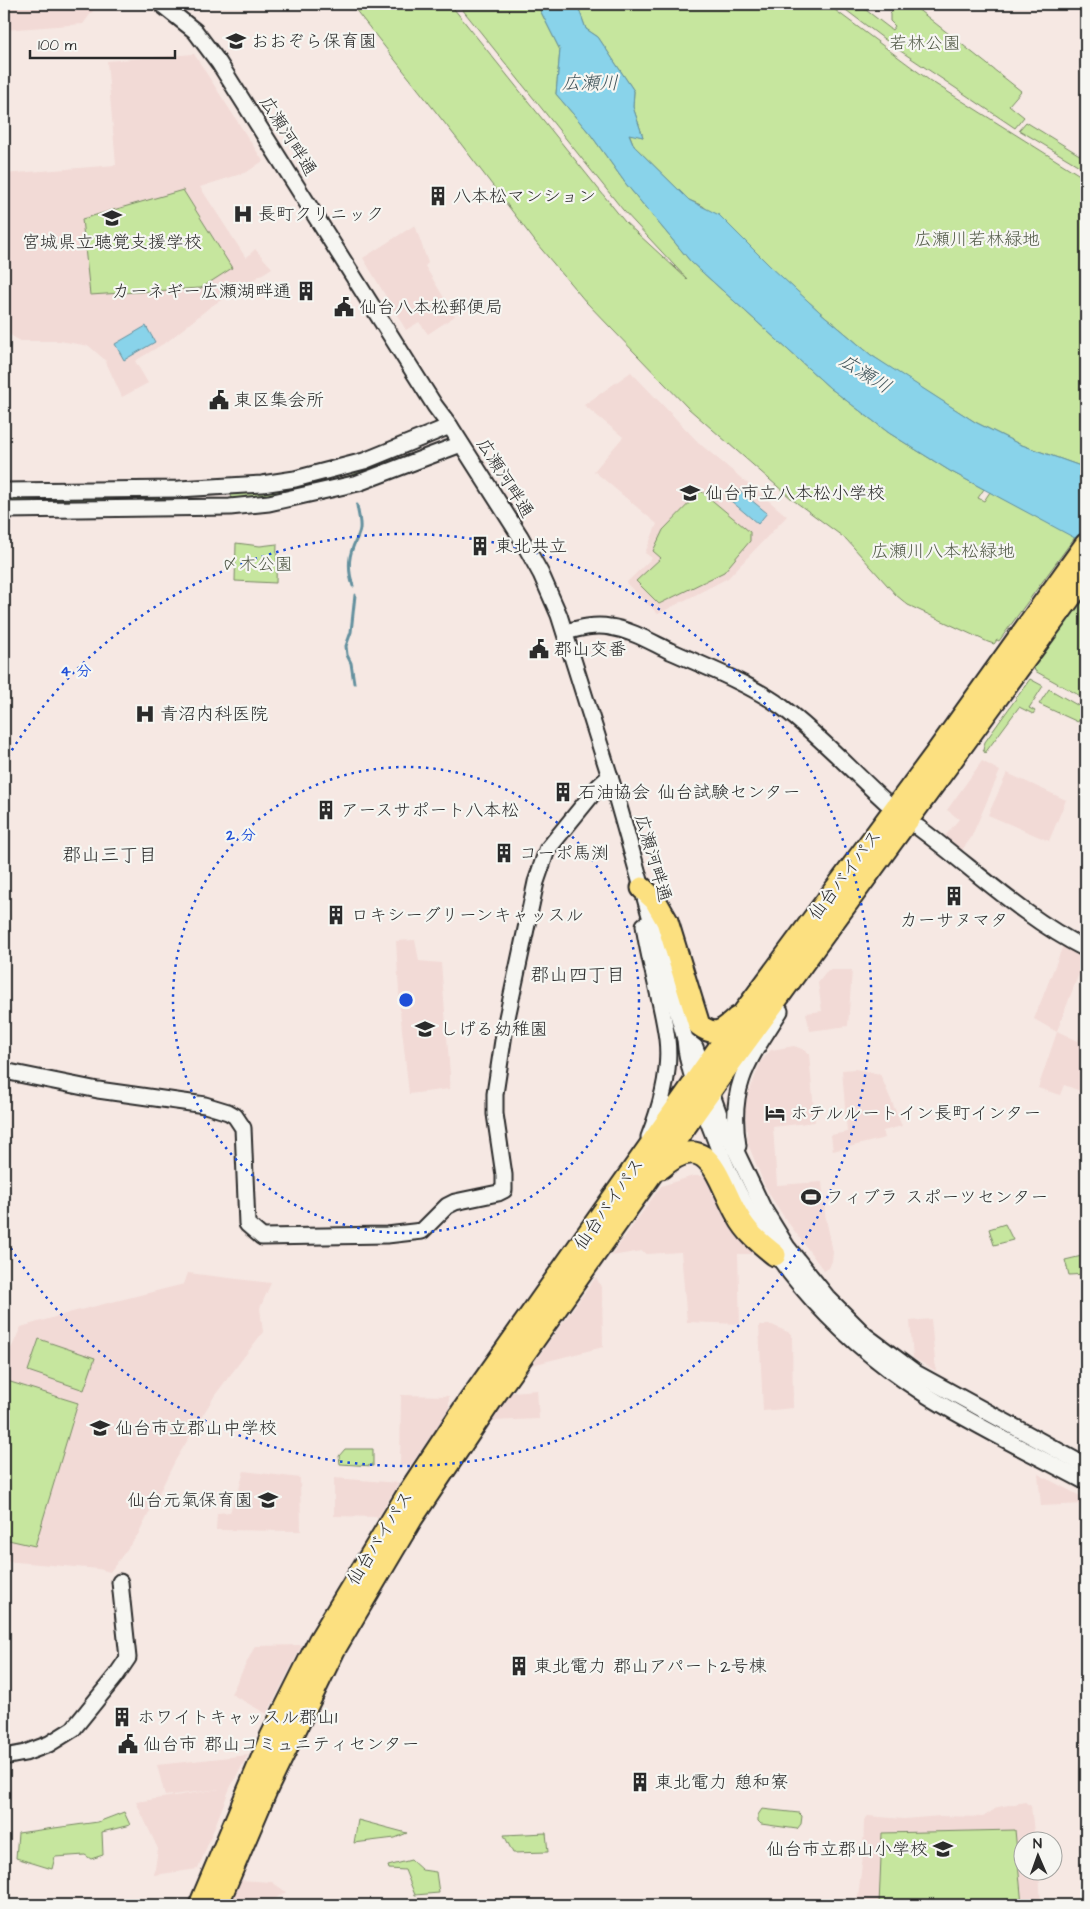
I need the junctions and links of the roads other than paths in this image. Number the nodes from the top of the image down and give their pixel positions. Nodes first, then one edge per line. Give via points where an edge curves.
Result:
1 (161, 4) edge
2 (450, 426) junction
3 (461, 444) junction
4 (4, 491) edge
5 (4, 510) edge
6 (1086, 544) edge
7 (1086, 576) edge
8 (566, 632) junction
9 (1018, 655) junction
10 (610, 776) junction
11 (886, 802) dead end
12 (919, 828) dead end
13 (644, 895) junction
14 (1086, 949) edge
15 (786, 986) junction
16 (745, 1011) junction
17 (4, 1072) edge
18 (703, 1087) junction
19 (641, 1159) junction
20 (742, 1166) junction
21 (648, 1180) junction
22 (775, 1255) junction
23 (1086, 1466) edge
24 (1086, 1482) edge
25 (120, 1582) dead end
26 (4, 1757) edge
27 (200, 1905) edge
28 (217, 1905) edge

1 - 2 street, 広瀬河畔通 via 195,31 219,63
2 - 3 street, 広瀬河畔通
2 - 4 street via 364,461 310,476 262,484 179,489
3 - 5 street via 358,483 270,504
3 - 8 street, 広瀬河畔通 via 520,536 541,574
6 - 9 highway, 仙台バイパス
7 - 9 highway, 仙台バイパス
8 - 10 street, 広瀬河畔通
8 - 11 street via 585,626 609,626 626,631 758,693 810,730
9 - 15 highway, 仙台バイパス
9 - 16 highway, 仙台バイパス via 937,752
10 - 13 street, 広瀬河畔通
10 - 17 street via 547,850 536,882 505,1027 495,1094 504,1190 454,1202 422,1231 387,1235 262,1237 247,1224 243,1128 235,1116 205,1105 98,1090
12 - 14 street via 995,889
13 - 16 highway via 655,900 667,921 699,1025 719,1032
13 - 18 street, 広瀬河畔通 via 685,1039 695,1048
13 - 19 street via 645,934 668,1052 662,1099
15 - 18 highway, 仙台バイパス
15 - 20 street via 784,1003 751,1057 737,1090 735,1116
16 - 18 highway, 仙台バイパス
18 - 19 highway, 仙台バイパス
18 - 20 street
18 - 21 highway, 仙台バイパス
18 - 22 street via 730,1173 746,1208
19 - 27 highway, 仙台バイパス via 464,1408 346,1594 271,1737
20 - 23 street via 763,1208 795,1258 827,1297 866,1336 916,1373
21 - 22 highway via 681,1154 693,1152 704,1157 716,1170 748,1232
21 - 28 highway, 仙台バイパス via 492,1399 362,1599 267,1788
22 - 24 street via 824,1313 865,1351 907,1382
25 - 26 street via 128,1658 72,1729 48,1744

